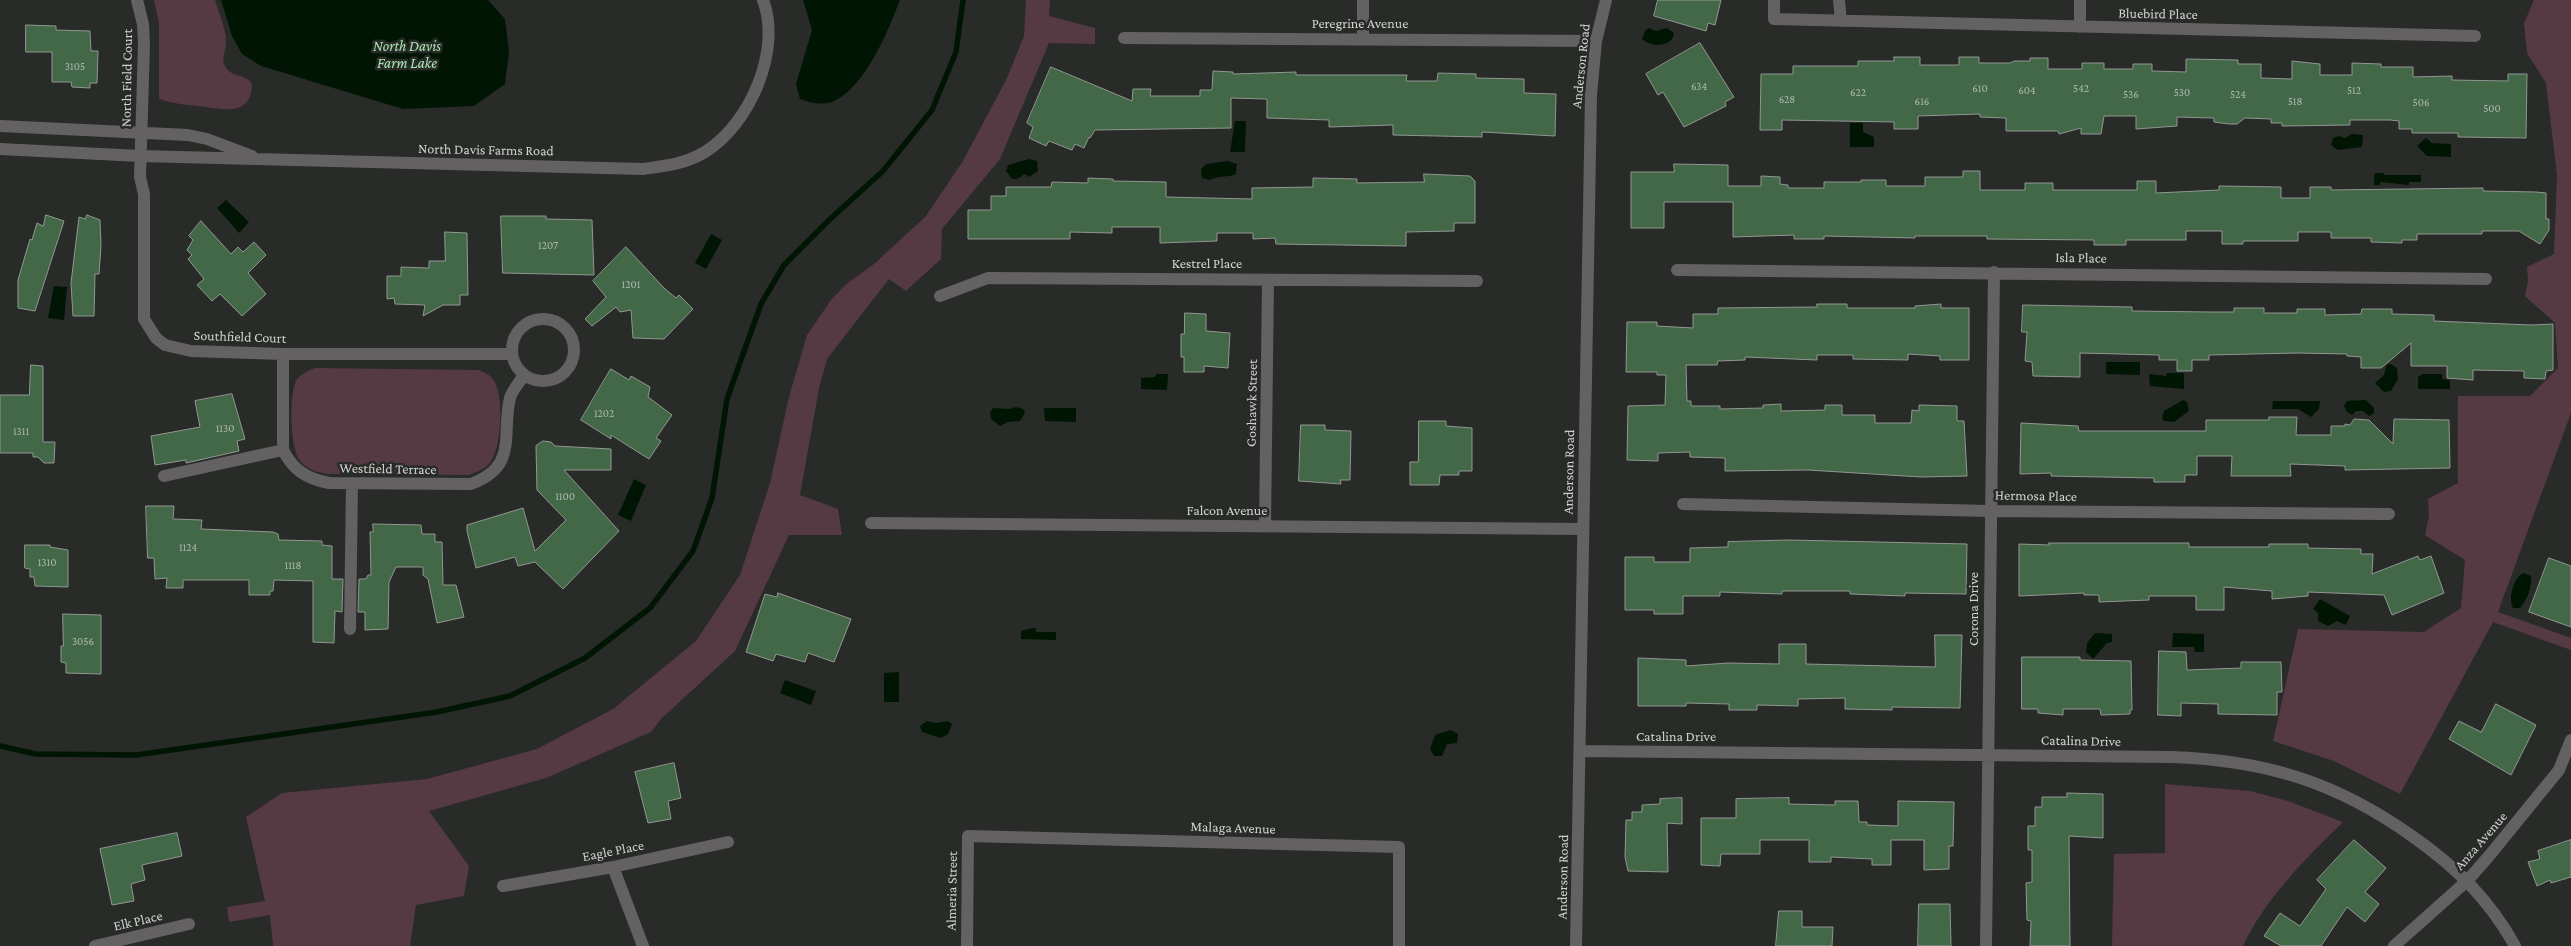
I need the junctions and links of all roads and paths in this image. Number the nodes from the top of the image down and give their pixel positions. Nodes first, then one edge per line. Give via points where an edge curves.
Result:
1 (137, 0) edge
2 (763, 0) edge
3 (1363, 0) edge
4 (1606, 0) edge
5 (1774, 0) edge
6 (1839, 0) edge
7 (2080, 0) edge
8 (1842, 22) junction
9 (2080, 27) junction
10 (2475, 36) dead end
11 (1124, 38) dead end
12 (1363, 39) junction
13 (1596, 41) junction
14 (5, 126) edge
15 (141, 132) junction
16 (4, 149) edge
17 (140, 156) junction
18 (262, 160) junction
19 (1677, 270) dead end
20 (1994, 272) junction
21 (2486, 279) dead end
22 (1268, 280) junction
23 (1476, 281) dead end
24 (940, 296) dead end
25 (283, 354) junction
26 (512, 354) junction
27 (524, 375) junction
28 (283, 450) junction
29 (164, 476) dead end
30 (352, 483) junction
31 (1683, 504) dead end
32 (1989, 511) junction
33 (2389, 514) dead end
34 (871, 524) dead end
35 (1265, 526) junction
36 (1583, 529) junction
37 (350, 629) dead end
38 (2571, 740) edge
39 (1580, 751) junction
40 (1988, 754) junction
41 (968, 836) joint
42 (728, 842) dead end
43 (613, 867) junction
44 (2468, 880) junction
45 (503, 886) dead end
46 (189, 924) dead end
47 (95, 946) edge
48 (643, 946) edge
49 (967, 946) edge
50 (1399, 946) edge
51 (1576, 946) edge
52 (1986, 946) edge
53 (2394, 946) edge
54 (2515, 946) edge

1 - 15 street, North Field Court via 144,46
2 - 18 street, North Davis Farms Road via 769,36 764,69 752,98 737,120 706,151 677,165 643,169
3 - 12 street
4 - 13 street, Anderson Road
5 - 8 street, Bluebird Place via 1774,19
6 - 8 street
7 - 9 street
8 - 9 street, Bluebird Place
9 - 10 street, Bluebird Place
11 - 12 street, Peregrine Avenue
12 - 13 street, Peregrine Avenue
13 - 36 street, Anderson Road via 1591,95
14 - 15 street, North Davis Farms Road
14 - 16 street
15 - 17 street, North Field Court
15 - 18 street, North Davis Farms Road via 208,139
16 - 17 street, North Davis Farms Road
17 - 18 street, North Davis Farms Road
17 - 25 street, Southfield Court via 144,194 144,319 148,328 165,345 177,349
19 - 20 street, Isla Place
20 - 21 street, Isla Place
20 - 32 street, Corona Drive
22 - 23 street, Kestrel Place
22 - 24 street, Kestrel Place via 988,278
22 - 35 street, Goshawk Street
25 - 26 street, Southfield Court
25 - 28 street
26 - 27 street
26 - 27 street via 516,334 532,320 553,320 569,334 574,354 565,371 548,381
27 - 30 street, Westfield Terrace via 510,397 507,446 502,459 484,480 471,484
28 - 29 street
28 - 30 street, Westfield Terrace via 289,462 313,480
30 - 37 street
31 - 32 street, Hermosa Place
32 - 33 street, Hermosa Place
32 - 40 street, Corona Drive
34 - 35 street, Falcon Avenue
35 - 36 street, Falcon Avenue
36 - 39 street, Anderson Road
38 - 44 street, Anza Avenue via 2559,770
39 - 40 street, Catalina Drive
39 - 51 street, Anderson Road
40 - 44 street, Catalina Drive via 2201,758 2279,770 2329,787 2383,815
40 - 52 street, Corona Drive
41 - 49 street, Almeria Street
41 - 50 street, Malaga Avenue via 1399,848
42 - 43 street, Eagle Place
43 - 45 street, Eagle Place
43 - 48 street
44 - 53 street, Anza Avenue
44 - 54 street, Catalina Drive
46 - 47 street, Elk Place

